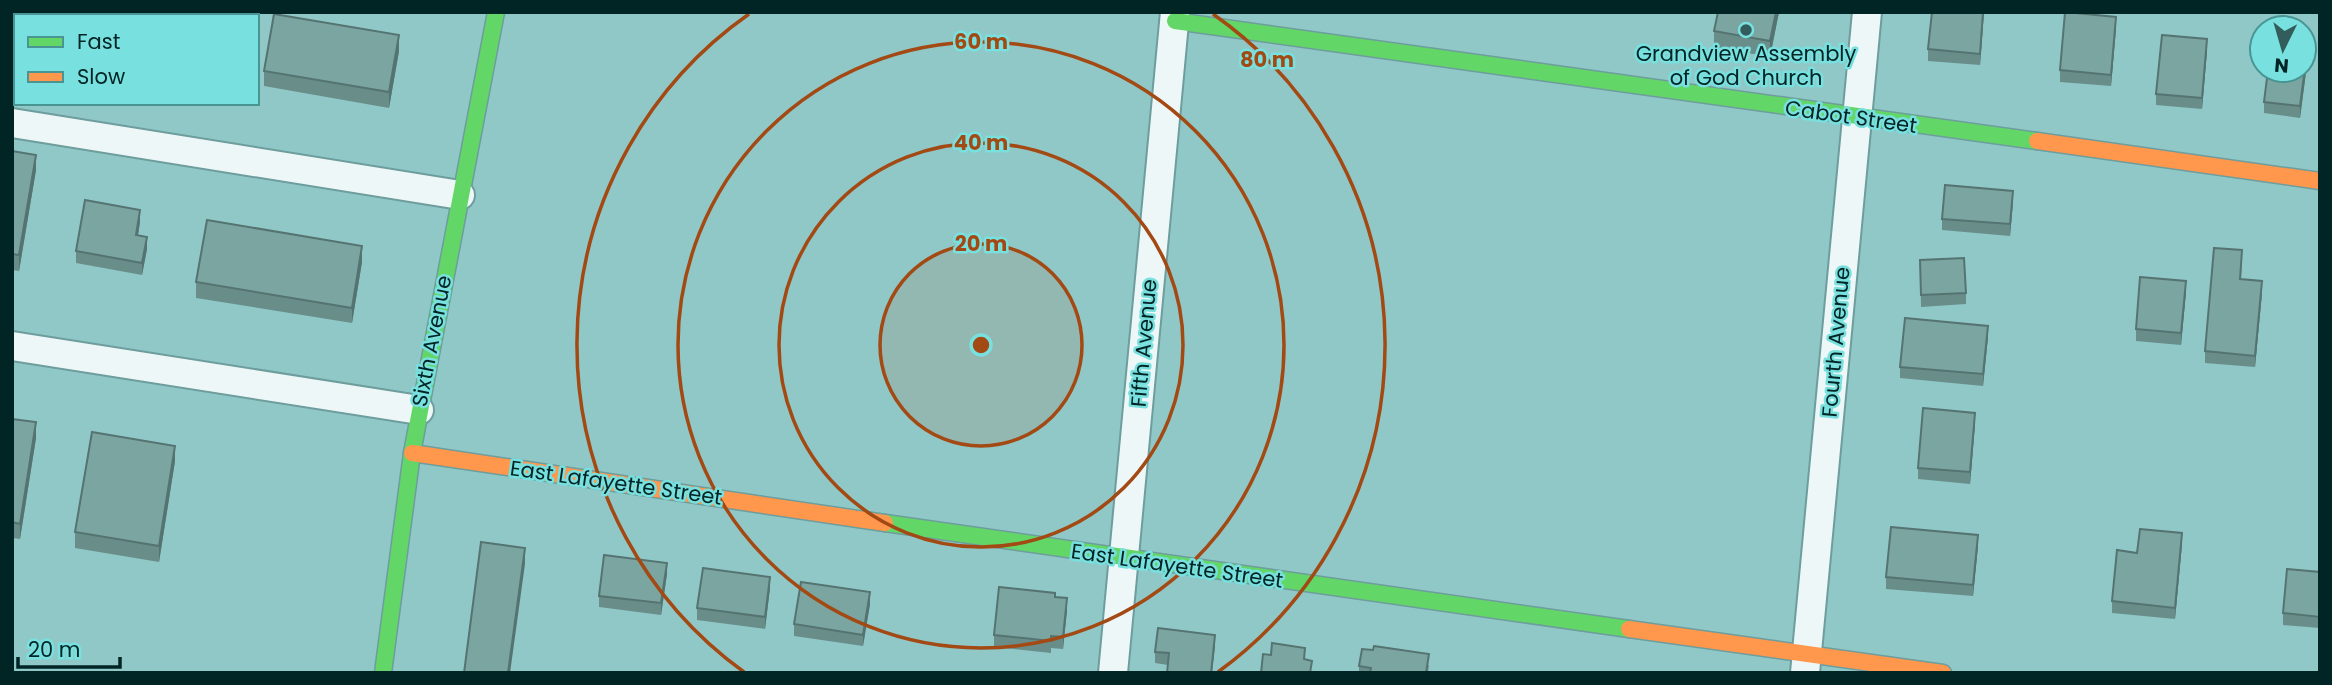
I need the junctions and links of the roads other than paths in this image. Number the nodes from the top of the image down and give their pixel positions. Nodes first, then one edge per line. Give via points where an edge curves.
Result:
1 (496, 12) edge
2 (1867, 12) edge
3 (1175, 17) edge
4 (1856, 118) junction
5 (12, 122) edge
6 (2320, 181) edge
7 (460, 195) junction
8 (12, 346) edge
9 (419, 410) junction
10 (412, 453) junction
11 (1124, 559) junction
12 (1806, 663) edge
13 (383, 673) edge
14 (1113, 673) edge
15 (1943, 673) edge

1 - 7 street, Sixth Avenue
2 - 4 street, Fourth Avenue
3 - 4 street, Cabot Street
3 - 11 street, Fifth Avenue
4 - 6 street, Cabot Street
4 - 12 street, Fourth Avenue
5 - 7 street
7 - 9 street, Sixth Avenue
8 - 9 street
9 - 10 street, Sixth Avenue
10 - 11 street, East Lafayette Street
10 - 13 street, Sixth Avenue
11 - 12 street, East Lafayette Street
11 - 14 street, Fifth Avenue
12 - 15 street, East Lafayette Street

